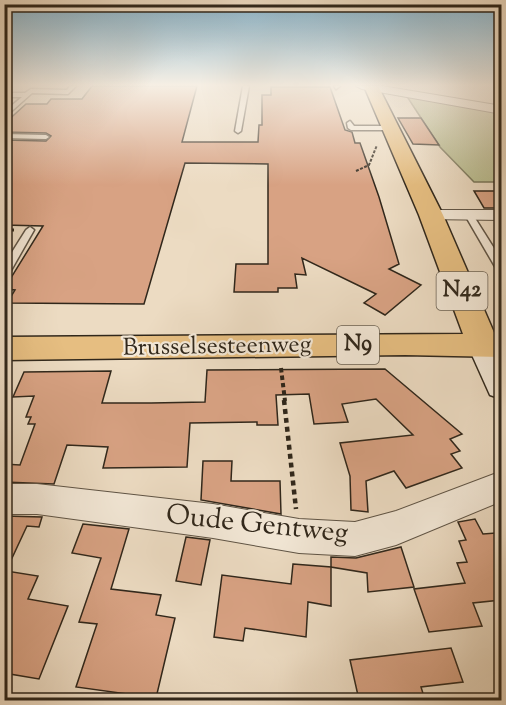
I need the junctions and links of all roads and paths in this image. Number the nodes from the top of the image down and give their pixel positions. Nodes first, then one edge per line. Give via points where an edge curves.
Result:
1 (240, 119) edge
2 (384, 119) edge
3 (350, 123) dead end
4 (370, 128) junction
5 (389, 128) junction
6 (238, 131) dead end
7 (4, 136) edge
8 (46, 137) dead end
9 (356, 171) dead end
10 (431, 215) junction
11 (469, 215) junction
12 (501, 215) edge
13 (30, 230) dead end
14 (501, 270) edge
15 (4, 273) edge
16 (279, 346) junction
17 (493, 346) edge
18 (4, 349) edge
19 (501, 386) edge
20 (501, 486) edge
21 (4, 499) edge
22 (299, 536) junction

1 - 6 lane
2 - 5 main road, N42
3 - 4 lane via 351,128
4 - 5 lane
4 - 9 path via 377,147 369,165
5 - 10 main road, N42
7 - 8 lane
10 - 11 street
10 - 17 main road, N42
11 - 12 street
11 - 14 lane
13 - 15 lane
16 - 17 main road, Brusselsesteenweg / N9
16 - 18 main road, Brusselsesteenweg / N9
16 - 22 path
17 - 19 main road
20 - 22 street, Oude Gentweg via 396,528 355,539
21 - 22 street, Oude Gentweg via 109,507

